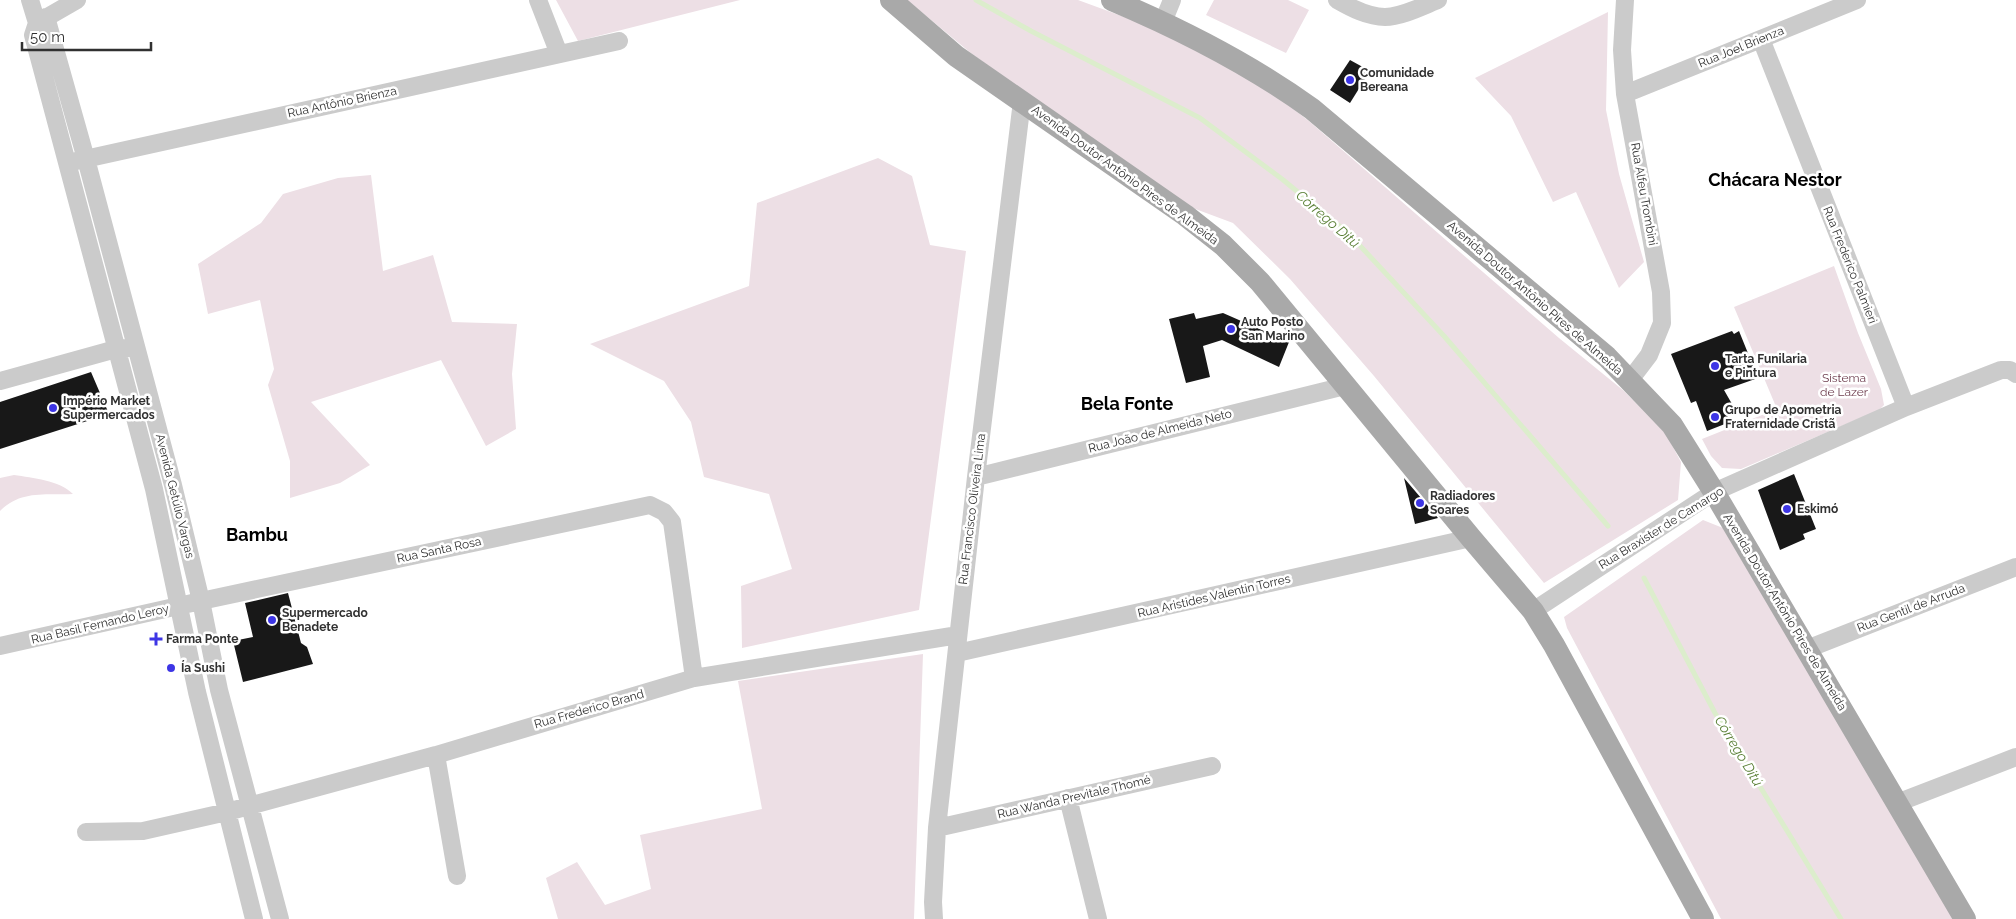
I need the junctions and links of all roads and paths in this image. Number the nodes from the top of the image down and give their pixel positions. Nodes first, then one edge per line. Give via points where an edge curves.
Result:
1 (30, 0) edge
2 (77, 0) edge
3 (538, 0) edge
4 (891, 0) edge
5 (1112, 0) edge
6 (1172, 0) edge
7 (1337, 0) edge
8 (1438, 0) edge
9 (1625, 0) edge
10 (1857, 0) edge
11 (1163, 22) junction
12 (38, 25) junction
13 (1761, 39) junction
14 (619, 41) dead end
15 (559, 54) junction
16 (1625, 94) junction
17 (1022, 101) junction
18 (86, 159) junction
19 (66, 164) junction
20 (136, 348) junction
21 (116, 349) junction
22 (2016, 374) edge
23 (1630, 380) junction
24 (0, 381) edge
25 (1345, 386) junction
26 (1906, 407) junction
27 (976, 477) junction
28 (173, 485) junction
29 (154, 489) junction
30 (1714, 492) junction
31 (1471, 538) junction
32 (2016, 567) edge
33 (201, 601) junction
34 (180, 606) junction
35 (1533, 611) junction
36 (958, 644) junction
37 (0, 646) edge
38 (1807, 649) junction
39 (694, 678) junction
40 (436, 754) junction
41 (2016, 757) edge
42 (1212, 766) dead end
43 (1068, 798) junction
44 (1897, 803) junction
45 (250, 805) junction
46 (226, 812) junction
47 (936, 828) junction
48 (86, 832) dead end
49 (457, 876) dead end
50 (254, 919) edge
51 (280, 919) edge
52 (934, 919) edge
53 (1098, 919) edge
54 (1703, 919) edge
55 (1965, 919) edge

1 - 12 street, Avenida Getúlio Vargas
2 - 12 street
3 - 15 street
4 - 17 main road, Avenida Doutor Antônio Pires de Almeida via 956,56
5 - 11 main road, Avenida Doutor Antônio Pires de Almeida
6 - 11 street
7 - 8 street via 1354,10 1385,17
9 - 16 street, Rua Alfeu Trombini via 1622,50
10 - 13 street, Rua Joel Brienza
11 - 23 main road, Avenida Doutor Antônio Pires de Almeida via 1273,81 1312,109 1607,357
12 - 18 street, Avenida Getúlio Vargas via 54,42
12 - 19 street, Avenida Getúlio Vargas
13 - 16 street, Rua Joel Brienza
13 - 26 street, Rua Frederico Palmieri
14 - 15 street, Rua Antônio Brienza
15 - 18 street, Rua Antônio Brienza
16 - 23 street, Rua Alfeu Trombini via 1662,292 1662,323 1649,355
17 - 25 main road, Avenida Doutor Antônio Pires de Almeida via 1223,245 1260,282
17 - 27 street, Rua Francisco Oliveira Lima
18 - 19 street, Rua Antônio Brienza
18 - 20 street, Avenida Getúlio Vargas
19 - 21 street, Avenida Getúlio Vargas
20 - 21 street
20 - 28 street, Avenida Getúlio Vargas
21 - 24 street
21 - 29 street, Avenida Getúlio Vargas
22 - 26 street, Rua Braxister de Camargo via 2001,370
23 - 30 main road, Avenida Doutor Antônio Pires de Almeida via 1672,425
25 - 27 street, Rua João de Almeida Neto
25 - 31 main road, Avenida Doutor Antônio Pires de Almeida
26 - 30 street, Rua Braxister de Camargo
27 - 36 street, Rua Francisco Oliveira Lima
28 - 29 street
28 - 33 street, Avenida Getúlio Vargas
29 - 34 street, Avenida Getúlio Vargas
30 - 35 street, Rua Braxister de Camargo
30 - 38 main road, Avenida Doutor Antônio Pires de Almeida
31 - 35 main road, Avenida Doutor Antônio Pires de Almeida
31 - 36 street, Rua Aristides Valentin Torres
32 - 38 street, Rua Gentil de Arruda
33 - 34 street, Rua Basil Fernando Leroy
33 - 39 street, Rua Santa Rosa via 650,505 664,512 672,522
33 - 45 street, Avenida Getúlio Vargas via 219,690
34 - 37 street, Rua Basil Fernando Leroy
34 - 46 street, Avenida Getúlio Vargas
35 - 54 main road, Avenida Doutor Antônio Pires de Almeida
36 - 39 street, Rua Frederico Brand
36 - 47 street, Rua Francisco Oliveira Lima
38 - 44 main road, Avenida Doutor Antônio Pires de Almeida
39 - 40 street, Rua Frederico Brand
40 - 45 street, Rua Frederico Brand
40 - 49 street
41 - 44 street
42 - 43 street, Rua Wanda Previtale Thomé
43 - 47 street, Rua Wanda Previtale Thomé
43 - 53 street
44 - 55 main road, Avenida Doutor Antônio Pires de Almeida
45 - 46 street, Rua Frederico Brand
45 - 51 street, Avenida Getúlio Vargas
46 - 48 street, Rua Frederico Brand via 143,831
46 - 50 street, Avenida Getúlio Vargas
47 - 52 street, Rua Francisco Oliveira Lima

